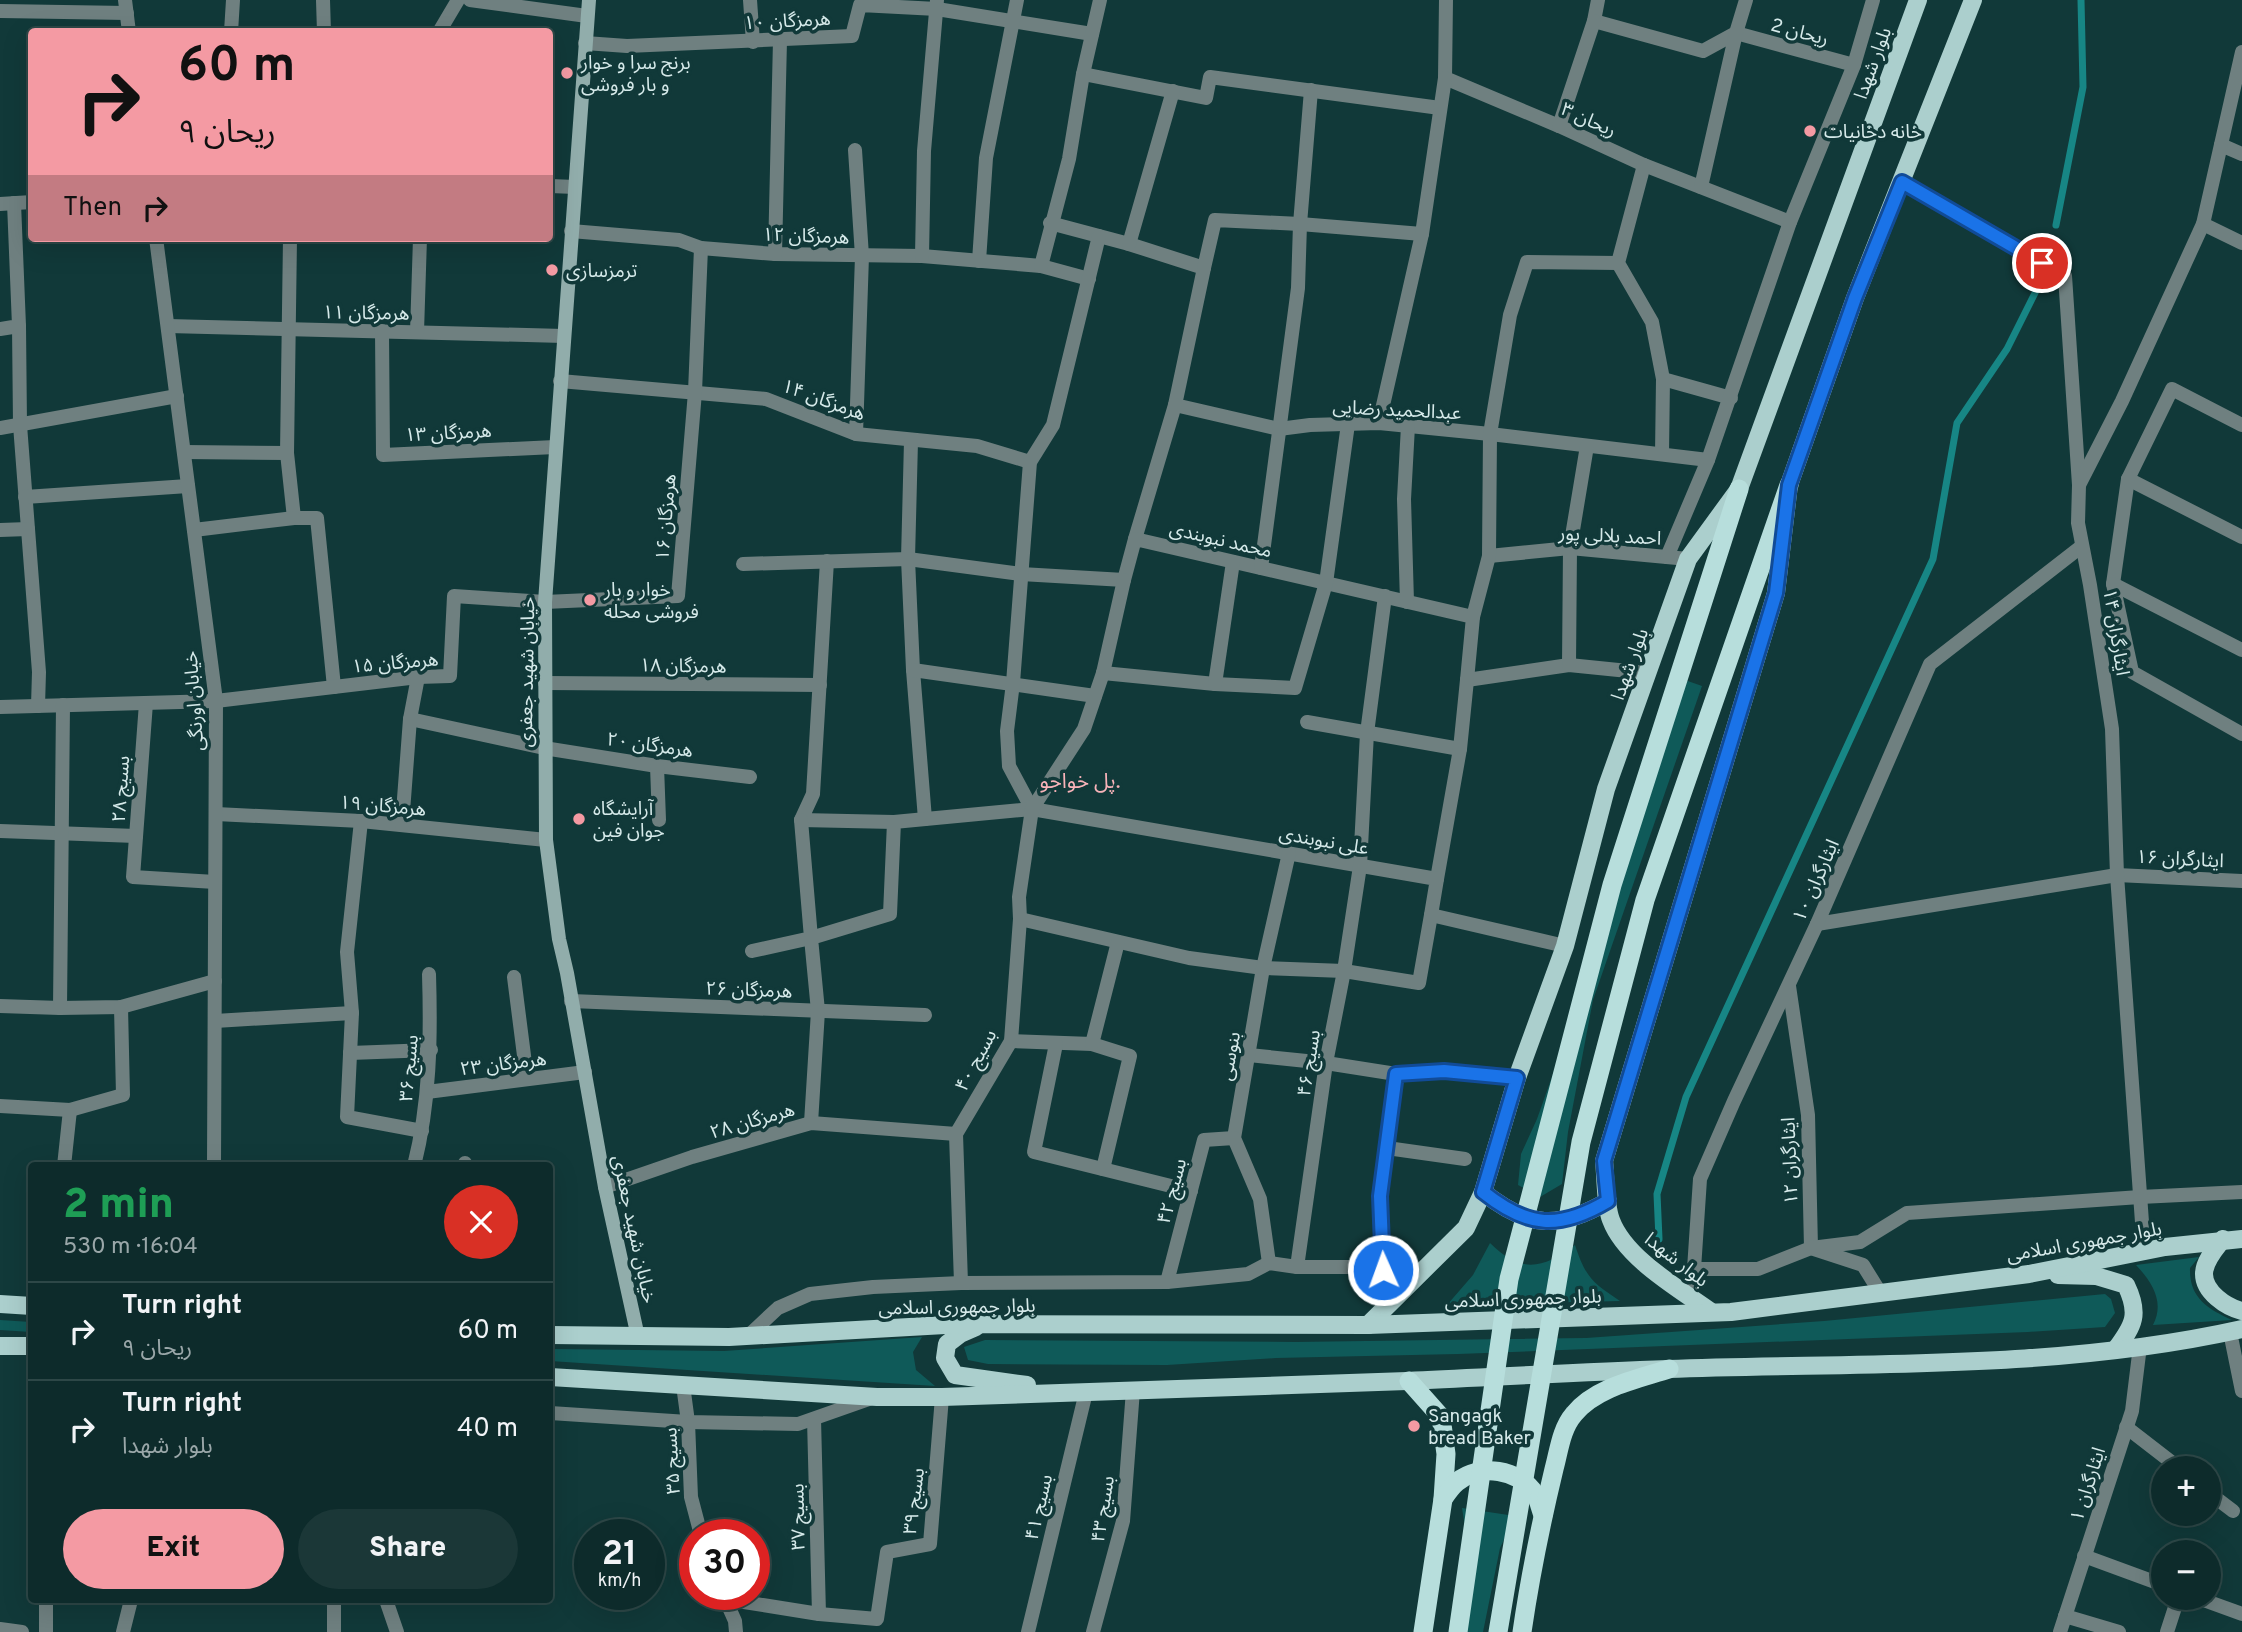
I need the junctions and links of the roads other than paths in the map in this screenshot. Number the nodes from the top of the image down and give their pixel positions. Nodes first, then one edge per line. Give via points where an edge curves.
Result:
1 (233, 0) edge
2 (323, 0) edge
3 (458, 0) edge
4 (470, 0) edge
5 (589, 0) edge
6 (750, 0) edge
7 (1017, 0) edge
8 (1100, 0) edge
9 (1446, 0) edge
10 (1598, 0) edge
11 (1746, 0) edge
12 (1873, 0) edge
13 (1918, 0) edge
14 (1973, 0) edge
15 (937, 4) edge
16 (15, 5) edge
17 (126, 7) edge
18 (0, 10) edge
19 (587, 16) junction
20 (1594, 21) junction
21 (1014, 23) junction
22 (129, 28) edge
23 (231, 28) edge
24 (324, 28) edge
25 (441, 28) edge
26 (1736, 33) junction
27 (1092, 34) junction
28 (780, 40) junction
29 (753, 42) junction
30 (585, 43) junction
31 (2242, 52) edge
32 (1854, 65) junction
33 (1083, 74) junction
34 (1445, 78) junction
35 (1311, 90) junction
36 (1173, 91) junction
37 (1440, 108) junction
38 (1559, 126) junction
39 (2221, 145) junction
40 (855, 150) dead end
41 (2242, 154) edge
42 (1644, 165) junction
43 (1902, 182) junction
44 (553, 186) edge
45 (575, 187) junction
46 (1701, 187) junction
47 (28, 202) edge
48 (7, 203) edge
49 (1790, 222) junction
50 (1051, 223) junction
51 (1300, 224) junction
52 (2203, 224) junction
53 (571, 232) junction
54 (1422, 234) junction
55 (1099, 236) junction
56 (157, 242) edge
57 (290, 242) edge
58 (420, 242) edge
59 (2242, 243) edge
60 (1129, 244) junction
61 (701, 248) junction
62 (775, 254) junction
63 (862, 256) junction
64 (922, 256) junction
65 (979, 261) junction
66 (1618, 263) junction
67 (1041, 266) junction
68 (1204, 268) junction
69 (1089, 279) junction
70 (168, 326) junction
71 (19, 327) junction
72 (0, 329) edge
73 (289, 329) junction
74 (382, 331) junction
75 (417, 332) junction
76 (564, 336) junction
77 (1662, 379) junction
78 (560, 381) junction
79 (695, 392) junction
80 (177, 396) junction
81 (1731, 398) junction
82 (1175, 405) junction
83 (1379, 423) junction
84 (1348, 424) junction
85 (20, 425) junction
86 (2242, 425) edge
87 (1408, 426) junction
88 (0, 428) edge
89 (1279, 429) junction
90 (856, 434) junction
91 (1490, 434) junction
92 (911, 440) junction
93 (1587, 446) junction
94 (555, 447) junction
95 (184, 452) junction
96 (287, 453) junction
97 (1662, 454) junction
98 (1708, 460) junction
99 (1030, 462) junction
100 (2128, 479) junction
101 (1789, 485) junction
102 (2080, 485) junction
103 (188, 486) junction
104 (1740, 489) junction
105 (25, 497) junction
106 (294, 518) junction
107 (27, 529) junction
108 (0, 530) edge
109 (194, 530) junction
110 (2242, 537) edge
111 (1135, 539) junction
112 (2082, 546) junction
113 (1570, 548) junction
114 (1489, 556) junction
115 (1667, 557) junction
116 (908, 559) junction
117 (1688, 559) junction
118 (827, 561) junction
119 (1233, 562) junction
120 (743, 564) dead end
121 (1261, 568) junction
122 (1021, 574) junction
123 (1124, 580) junction
124 (1326, 583) junction
125 (2113, 584) junction
126 (1385, 596) junction
127 (545, 602) junction
128 (1407, 602) junction
129 (1473, 617) junction
130 (2242, 650) edge
131 (1569, 666) junction
132 (913, 670) junction
133 (1103, 673) junction
134 (1648, 673) junction
135 (418, 677) junction
136 (1467, 680) junction
137 (545, 683) junction
138 (1013, 683) junction
139 (1215, 684) junction
140 (820, 685) junction
141 (334, 687) junction
142 (1095, 696) junction
143 (216, 701) junction
144 (146, 703) junction
145 (63, 705) junction
146 (38, 706) junction
147 (0, 707) edge
148 (410, 719) junction
149 (1307, 722) dead end
150 (1367, 733) junction
151 (2242, 734) edge
152 (544, 748) junction
153 (1460, 749) junction
154 (657, 766) junction
155 (750, 777) dead end
156 (1032, 809) junction
157 (216, 814) junction
158 (925, 819) junction
159 (659, 820) dead end
160 (801, 820) junction
161 (361, 821) junction
162 (894, 822) junction
163 (402, 825) junction
164 (0, 831) edge
165 (62, 834) junction
166 (136, 836) junction
167 (546, 841) junction
168 (1289, 853) junction
169 (1360, 866) junction
170 (2117, 875) junction
171 (1437, 879) junction
172 (2242, 881) edge
173 (215, 883) junction
174 (1431, 915) junction
175 (1020, 919) junction
176 (1817, 924) junction
177 (811, 939) junction
178 (1118, 942) junction
179 (1565, 947) junction
180 (752, 951) dead end
181 (1263, 968) junction
182 (1344, 971) junction
183 (429, 974) dead end
184 (514, 978) dead end
185 (215, 981) junction
186 (1788, 985) junction
187 (571, 1001) junction
188 (0, 1006) edge
189 (121, 1007) junction
190 (60, 1009) junction
191 (818, 1011) junction
192 (352, 1013) junction
193 (925, 1015) dead end
194 (215, 1021) junction
195 (1012, 1041) junction
196 (1056, 1044) junction
197 (1092, 1044) junction
198 (431, 1050) junction
199 (350, 1053) junction
200 (1249, 1055) junction
201 (1326, 1063) junction
202 (585, 1072) junction
203 (1396, 1074) junction
204 (1517, 1078) junction
205 (527, 1079) junction
206 (426, 1092) junction
207 (0, 1106) edge
208 (70, 1110) junction
209 (811, 1123) junction
210 (422, 1131) junction
211 (956, 1134) junction
212 (1234, 1138) junction
213 (1387, 1148) junction
214 (1465, 1158) dead end
215 (64, 1162) edge
216 (214, 1162) edge
217 (415, 1162) edge
218 (1102, 1170) junction
219 (605, 1187) junction
220 (1191, 1191) junction
221 (1483, 1192) junction
222 (2242, 1192) edge
223 (2140, 1197) junction
224 (1608, 1201) junction
225 (2223, 1239) junction
226 (2242, 1239) edge
227 (1811, 1248) junction
228 (2144, 1250) junction
229 (1269, 1263) junction
230 (1297, 1267) junction
231 (1694, 1269) junction
232 (2029, 1273) junction
233 (1167, 1282) junction
234 (961, 1283) junction
235 (1881, 1294) junction
236 (1688, 1295) junction
237 (0, 1304) edge
238 (28, 1306) edge
239 (1710, 1311) junction
240 (2242, 1311) edge
241 (1368, 1325) junction
242 (979, 1326) junction
243 (2236, 1330) edge
244 (553, 1335) edge
245 (748, 1336) junction
246 (638, 1337) junction
247 (0, 1346) edge
248 (28, 1346) edge
249 (2140, 1346) junction
250 (2116, 1349) junction
251 (1669, 1369) junction
252 (553, 1377) edge
253 (1409, 1381) junction
254 (683, 1385) junction
255 (1133, 1390) junction
256 (1086, 1391) junction
257 (2242, 1391) edge
258 (877, 1396) junction
259 (942, 1396) junction
260 (553, 1413) edge
261 (814, 1419) junction
262 (688, 1422) junction
263 (2126, 1427) junction
264 (2163, 1456) edge
265 (1443, 1499) junction
266 (2221, 1502) edge
267 (2233, 1511) dead end
268 (1543, 1515) junction
269 (697, 1519) edge
270 (2084, 1556) junction
271 (2151, 1581) edge
272 (46, 1603) edge
273 (130, 1603) edge
274 (334, 1603) edge
275 (387, 1603) edge
276 (770, 1605) edge
277 (2221, 1606) edge
278 (730, 1610) edge
279 (2174, 1610) edge
280 (819, 1614) junction
281 (2242, 1614) edge
282 (2065, 1616) junction
283 (0, 1629) edge
284 (22, 1632) edge
285 (46, 1632) edge
286 (123, 1632) edge
287 (334, 1632) edge
288 (397, 1632) edge
289 (736, 1632) edge
290 (1028, 1632) edge
291 (1093, 1632) edge
292 (1423, 1632) edge
293 (1458, 1632) edge
294 (1498, 1632) edge
295 (1522, 1632) edge
296 (2060, 1632) edge
297 (2119, 1632) edge
298 (2167, 1632) edge

1 - 23 street
2 - 24 street
3 - 25 street
4 - 19 street
5 - 19 main road, خیابان شهید جعفری
6 - 29 street
7 - 21 street
8 - 27 street
9 - 34 street
10 - 20 street
11 - 26 street
12 - 32 street
13 - 104 main road, بلوار شهدا
14 - 43 main road, بلوار شهدا
15 - 21 street, هرمزگان ۱۰
15 - 28 street, هرمزگان ۱۰ via 860,5 852,36
15 - 64 street via 924,151
16 - 17 street
16 - 18 street
17 - 22 street
19 - 30 main road, خیابان شهید جعفری
20 - 26 street via 1703,51
20 - 38 street
21 - 27 street, هرمزگان ۱۰
21 - 65 street via 986,158
26 - 32 street, ریحان 2
26 - 46 street
27 - 33 street
28 - 29 street, هرمزگان ۱۰
28 - 62 street
29 - 30 street, هرمزگان ۱۰ via 627,47
30 - 45 main road, خیابان شهید جعفری
31 - 39 street, ایثارگران ۱۴
32 - 49 street
33 - 36 street
33 - 50 street via 1069,159
34 - 37 street
34 - 38 street, ریحان ۳
35 - 36 street via 1210,77 1206,98
35 - 37 street
35 - 51 street
36 - 60 street
37 - 54 street
38 - 42 street, ریحان ۳
39 - 41 street
39 - 52 street, ایثارگران ۱۴
40 - 63 street
42 - 46 street, ریحان ۳
42 - 66 street
43 - 101 main road, بلوار شهدا via 1855,298
43 - 102 street via 2065,276
44 - 45 street
45 - 53 main road, خیابان شهید جعفری
46 - 49 street, ریحان ۳
47 - 48 street
48 - 71 street
49 - 81 street
50 - 55 street
50 - 67 street
51 - 54 street
51 - 68 street via 1215,220
51 - 89 street via 1298,288
52 - 59 street
52 - 102 street, ایثارگران ۱۴
53 - 61 street, هرمزگان ۱۲ via 679,240
53 - 76 main road, خیابان شهید جعفری
54 - 83 street
55 - 60 street
55 - 69 street
56 - 70 street, خیابان اورنگی
57 - 73 street
58 - 75 street
60 - 68 street
61 - 62 street, هرمزگان ۱۲
61 - 79 street
62 - 63 street, هرمزگان ۱۲
63 - 64 street, هرمزگان ۱۲
63 - 90 street
64 - 65 street, هرمزگان ۱۲
65 - 67 street, هرمزگان ۱۲
66 - 77 street via 1651,322
66 - 91 street via 1527,262 1510,315
67 - 69 street, هرمزگان ۱۲
68 - 82 street
69 - 99 street via 1053,425
70 - 73 street, هرمزگان ۱۱
70 - 80 street, خیابان اورنگی
71 - 72 street
71 - 85 street
73 - 74 street, هرمزگان ۱۱
73 - 96 street
74 - 75 street, هرمزگان ۱۱
74 - 94 street, هرمزگان ۱۳ via 383,455
75 - 76 street, هرمزگان ۱۱
76 - 78 main road, خیابان شهید جعفری
77 - 81 street
77 - 97 street
78 - 79 street, هرمزگان ۱۴
78 - 94 main road, خیابان شهید جعفری
79 - 90 street, هرمزگان ۱۴ via 766,398
79 - 127 street, هرمزگان ۱۶ via 678,596
80 - 85 street
80 - 95 street, خیابان اورنگی
81 - 98 street
82 - 89 street, عبدالحمید رضایی
82 - 111 street
83 - 84 street, عبدالحمید رضایی
83 - 87 street, عبدالحمید رضایی
84 - 89 street, عبدالحمید رضایی
84 - 124 street
85 - 88 street
85 - 105 street
86 - 100 street via 2172,389
87 - 91 street, عبدالحمید رضایی
87 - 128 street via 1404,499
89 - 121 street
90 - 92 street, هرمزگان ۱۴
91 - 93 street, عبدالحمید رضایی
91 - 114 street
92 - 99 street, هرمزگان ۱۴ via 977,446
92 - 116 street
93 - 97 street, عبدالحمید رضایی
93 - 113 street
94 - 127 main road, خیابان شهید جعفری
95 - 96 street
95 - 103 street, خیابان اورنگی
96 - 106 street
97 - 98 street, عبدالحمید رضایی
98 - 115 street
99 - 122 street
100 - 110 street
100 - 125 street
101 - 224 main road, بلوار شهدا via 1776,593 1604,1161
101 - 294 highway, bridge via 1645,900 1581,1142
102 - 112 street, ایثارگران ۱۴
103 - 105 street
103 - 109 street, خیابان اورنگی
104 - 117 main road, بلوار شهدا
104 - 293 highway, bridge via 1612,885 1509,1279
105 - 107 street
106 - 109 street
106 - 141 street via 317,518
107 - 108 street
107 - 146 street
109 - 143 street, خیابان اورنگی
111 - 119 street, محمد نبوبندی
111 - 123 street
112 - 170 street, ایثارگران ۱۴ via 2112,729
112 - 176 street, ایثارگران ۱۰ via 1930,664
113 - 114 street, احمد بلالی پور
113 - 115 street, احمد بلالی پور
113 - 131 street
114 - 129 street
115 - 117 street, احمد بلالی پور
116 - 118 street
116 - 122 street
116 - 132 street
117 - 134 main road, بلوار شهدا
118 - 120 street
118 - 140 street
119 - 121 street, محمد نبوبندی
119 - 139 street
121 - 124 street, محمد نبوبندی
122 - 123 street
122 - 138 street
123 - 133 street, بسیج ۴۰
124 - 126 street, محمد نبوبندی
124 - 139 street via 1295,688
125 - 130 street
125 - 151 street via 2133,672
126 - 128 street, محمد نبوبندی
126 - 150 street, بسیج ۴۶
127 - 135 street, هرمزگان ۱۵ via 454,596 450,676
127 - 137 main road, خیابان شهید جعفری
128 - 129 street, محمد نبوبندی
129 - 136 street
131 - 134 street
131 - 136 street
132 - 138 street
132 - 158 street
133 - 139 street
133 - 142 street, بسیج ۴۰
134 - 179 main road, بلوار شهدا via 1606,789
135 - 141 street, هرمزگان ۱۵
135 - 148 street
136 - 153 street
137 - 140 street, هرمزگان ۱۸
137 - 152 main road, خیابان شهید جعفری
138 - 142 street
138 - 156 street via 1007,731 1009,766
140 - 160 street via 813,794
141 - 143 street, هرمزگان ۱۵
142 - 156 street, بسیج ۴۰ via 1084,729
143 - 144 street, هرمزگان ۱۵
143 - 157 street, خیابان اورنگی
144 - 145 street, هرمزگان ۱۵
144 - 166 street, بسیج ۲۸
145 - 146 street, هرمزگان ۱۵
145 - 165 street
146 - 147 street, هرمزگان ۱۵
148 - 152 street, هرمزگان ۲۰
148 - 163 street
149 - 150 street
150 - 153 street
150 - 169 street, بسیج ۴۶
152 - 154 street, هرمزگان ۲۰
152 - 167 main road, خیابان شهید جعفری
153 - 171 street
154 - 155 street, هرمزگان ۲۰
154 - 159 street
156 - 158 street, علی نبوبندی
156 - 168 street, علی نبوبندی
156 - 175 street, بسیج ۴۰
157 - 161 street, هرمزگان ۱۹
157 - 173 street, خیابان اورنگی
158 - 162 street, علی نبوبندی
160 - 162 street, علی نبوبندی
160 - 177 street
161 - 163 street, هرمزگان ۱۹
161 - 192 street via 347,952
162 - 177 street via 890,914
163 - 167 street, هرمزگان ۱۹
164 - 165 street
165 - 166 street
165 - 190 street
166 - 173 street, بسیج ۲۸ via 133,877
167 - 187 main road, خیابان شهید جعفری
168 - 169 street, علی نبوبندی
168 - 181 street, بنوسی
169 - 171 street, علی نبوبندی
169 - 182 street, بسیج ۴۶
170 - 172 street, ایثارگران ۱۶
170 - 176 street, ایثارگران ۱۶
170 - 223 street, ایثارگران ۱۴
171 - 174 street
173 - 185 street, خیابان اورنگی
174 - 179 street
174 - 182 street via 1419,983
175 - 178 street
175 - 195 street, بسیج ۴۰
176 - 186 street, ایثارگران ۱۰
177 - 180 street
177 - 191 street
178 - 181 street
178 - 197 street
179 - 204 main road, بلوار شهدا
181 - 182 street
181 - 200 street, بنوسی
182 - 201 street, بسیج ۴۶
183 - 198 street, بسیج ۳۶
184 - 205 street
185 - 189 street
185 - 194 street, خیابان اورنگی
186 - 227 street, ایثارگران ۱۲ via 1808,1115
186 - 231 street, ایثارگران ۱۰ via 1700,1179
187 - 191 street, هرمزگان ۲۶
187 - 202 main road, خیابان شهید جعفری
188 - 190 street
189 - 190 street
189 - 208 street via 124,1095
191 - 193 street, هرمزگان ۲۶
191 - 209 street
192 - 194 street
192 - 199 street
194 - 216 street, خیابان اورنگی
195 - 196 street
195 - 211 street, بسیج ۴۰
196 - 197 street
196 - 218 street via 1034,1152
197 - 218 street via 1130,1056
198 - 199 street
198 - 206 street, بسیج ۳۶
199 - 210 street via 347,1118
200 - 201 street
200 - 212 street, بنوسی
201 - 203 street
201 - 230 street, بسیج ۴۶
202 - 205 street, هرمزگان ۲۳
202 - 219 main road, خیابان شهید جعفری
203 - 204 street via 1444,1071
203 - 213 street
204 - 221 main road, بلوار شهدا
205 - 206 street, هرمزگان ۲۳
206 - 210 street, بسیج ۳۶
207 - 208 street
208 - 215 street
209 - 211 street, هرمزگان ۲۸
209 - 219 street, هرمزگان ۲۸
210 - 217 street, بسیج ۳۶
211 - 234 street
212 - 220 street, بسیج ۴۲ via 1204,1140
212 - 229 street via 1260,1199
213 - 214 street
213 - 230 street via 1380,1196 1383,1270
218 - 220 street
219 - 246 main road, خیابان شهید جعفری
220 - 233 street, بسیج ۴۲
221 - 224 main road via 1505,1209 1530,1219 1558,1221 1585,1215
221 - 241 main road, بلوار شهدا via 1466,1228
222 - 223 street
223 - 227 street via 1906,1213 1860,1242
223 - 228 street, ایثارگران ۱۴
224 - 236 main road, بلوار شهدا via 1610,1219 1626,1246
225 - 226 main road, بلوار جمهوری اسلامی
225 - 228 main road, بلوار جمهوری اسلامی
225 - 240 main road via 2204,1274 2210,1290 2230,1308
227 - 231 street via 1758,1269
227 - 235 street via 1863,1265
228 - 232 main road, بلوار جمهوری اسلامی
229 - 230 street
229 - 233 street via 1248,1274
231 - 236 street, ایثارگران ۱۰
232 - 235 main road, بلوار جمهوری اسلامی
232 - 250 main road via 2096,1276 2126,1285 2134,1301 2134,1317
233 - 234 street
234 - 245 street via 810,1294 778,1308
235 - 239 main road, بلوار جمهوری اسلامی
236 - 239 main road, بلوار شهدا
237 - 238 main road
239 - 241 main road, بلوار جمهوری اسلامی
241 - 242 main road, بلوار جمهوری اسلامی
242 - 245 main road, بلوار جمهوری اسلامی
242 - 256 main road via 947,1344 945,1358 955,1375
243 - 249 main road
243 - 257 street
244 - 246 main road, بلوار جمهوری اسلامی
245 - 246 main road, بلوار جمهوری اسلامی
247 - 248 main road
249 - 250 main road
249 - 263 street, ایثارگران ۱
250 - 251 main road via 1964,1363
251 - 253 main road
251 - 268 highway via 1619,1384 1575,1413 1565,1429
252 - 254 main road
253 - 255 main road
253 - 265 highway via 1441,1417 1446,1454
254 - 258 main road
254 - 262 street, بسیج ۳۵
255 - 256 main road
255 - 291 street, بسیج ۴۳ via 1124,1521
256 - 259 main road
256 - 290 street, بسیج ۴۱
258 - 259 main road
258 - 261 street
259 - 280 street, بسیج ۳۹ via 930,1544 887,1552 877,1619
260 - 262 street
261 - 262 street via 799,1424
261 - 280 street, بسیج ۳۷
262 - 269 street, بسیج ۳۵ via 691,1497
263 - 264 street
263 - 270 street, ایثارگران ۱
265 - 268 highway via 1457,1482 1477,1472 1499,1471 1519,1478 1535,1494
265 - 292 highway
266 - 267 street
268 - 295 highway
270 - 271 street
270 - 282 street, ایثارگران ۱
272 - 285 street
273 - 286 street
274 - 287 street
275 - 288 street
276 - 280 street
277 - 281 street
278 - 289 street
279 - 298 street
282 - 296 street, ایثارگران ۱
282 - 297 street
283 - 284 street

